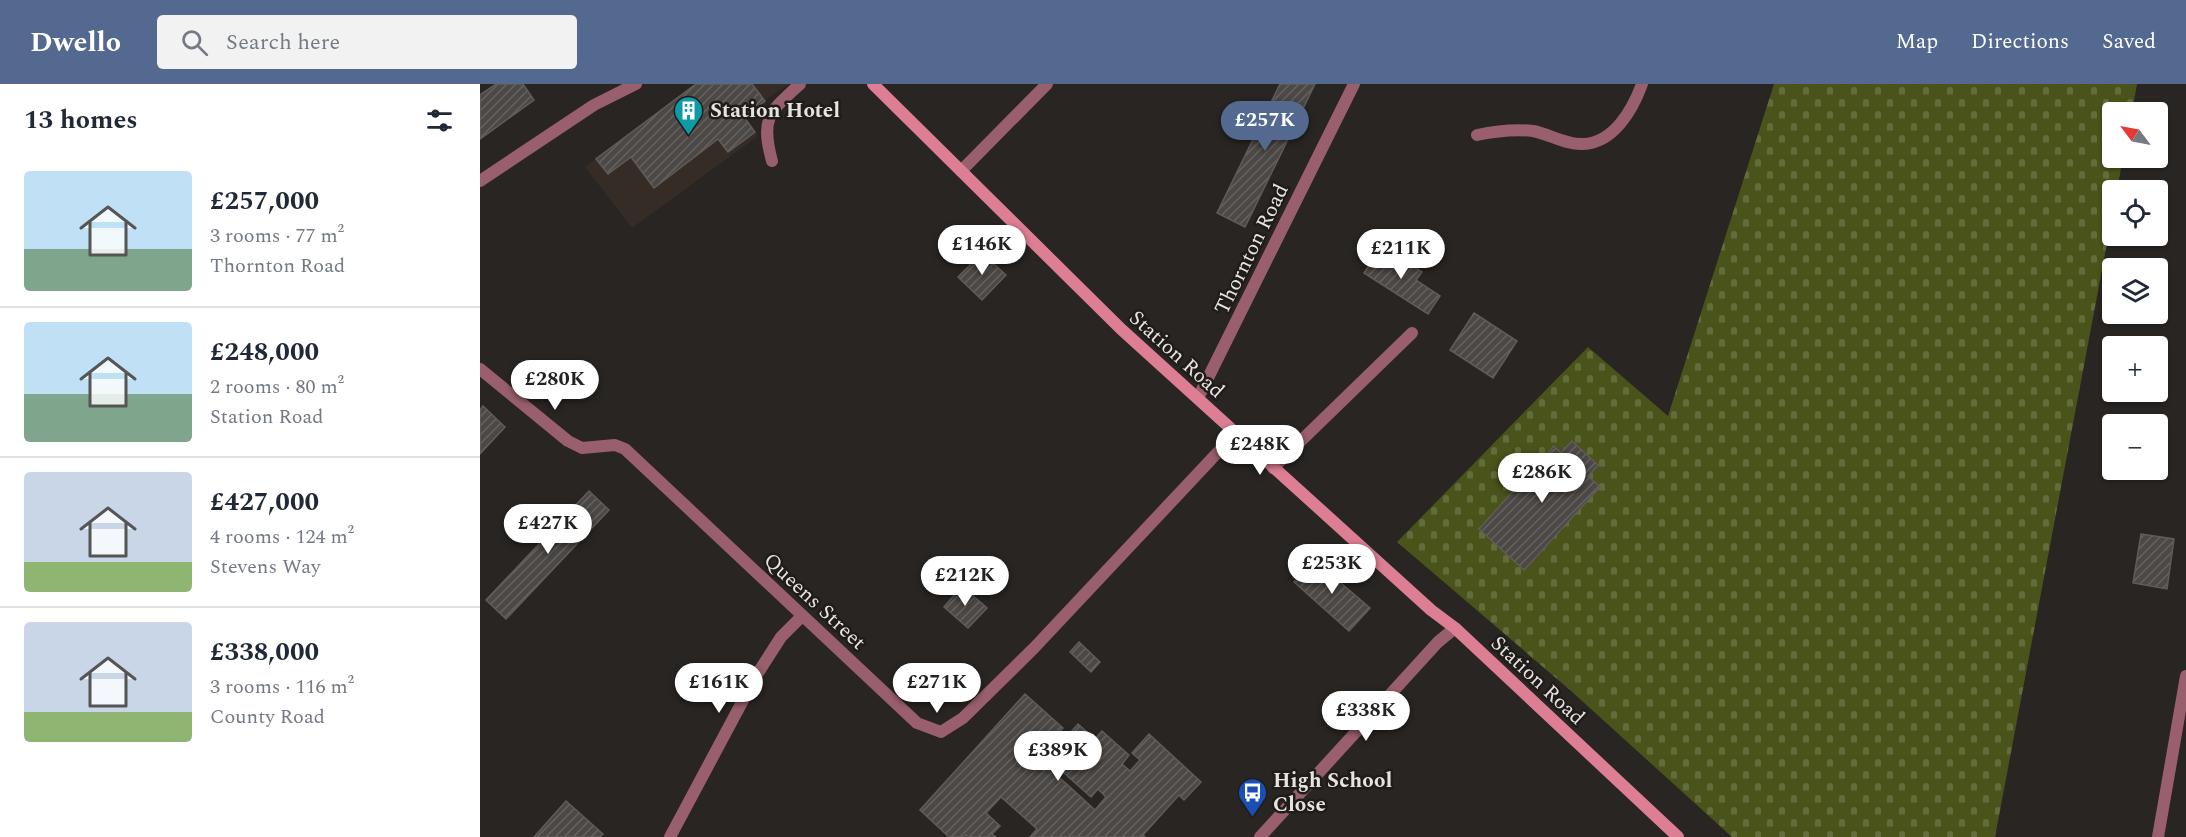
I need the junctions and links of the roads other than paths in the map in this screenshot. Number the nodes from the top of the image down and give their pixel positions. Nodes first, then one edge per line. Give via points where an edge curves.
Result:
1 (636, 84) edge
2 (800, 84) edge
3 (873, 84) edge
4 (1047, 84) edge
5 (1354, 84) edge
6 (1642, 84) edge
7 (1477, 135) dead end
8 (772, 161) dead end
9 (961, 171) junction
10 (480, 181) edge
11 (1412, 333) dead end
12 (480, 369) edge
13 (1198, 398) junction
14 (1235, 434) junction
15 (1273, 468) junction
16 (802, 616) junction
17 (1455, 628) junction
18 (2186, 676) edge
19 (1671, 835) edge
20 (670, 837) edge
21 (1260, 837) edge
22 (2158, 837) edge

1 - 10 street via 594,105
2 - 8 street via 776,106 766,123
3 - 9 main road, Station Road
4 - 9 street
5 - 13 street, Thornton Road
6 - 7 street via 1624,120 1601,140 1582,144 1534,131 1507,129
9 - 13 main road, Station Road via 1121,329
11 - 15 street
12 - 16 street, Queens Street via 568,441 582,448 615,445 625,449
13 - 14 main road, Station Road
14 - 15 main road, Station Road
14 - 16 street, Queens Street via 1034,648 963,718 941,732 917,723
15 - 17 main road, Station Road
16 - 20 street via 781,637 756,676
17 - 19 main road, Station Road
17 - 21 street
18 - 22 street

